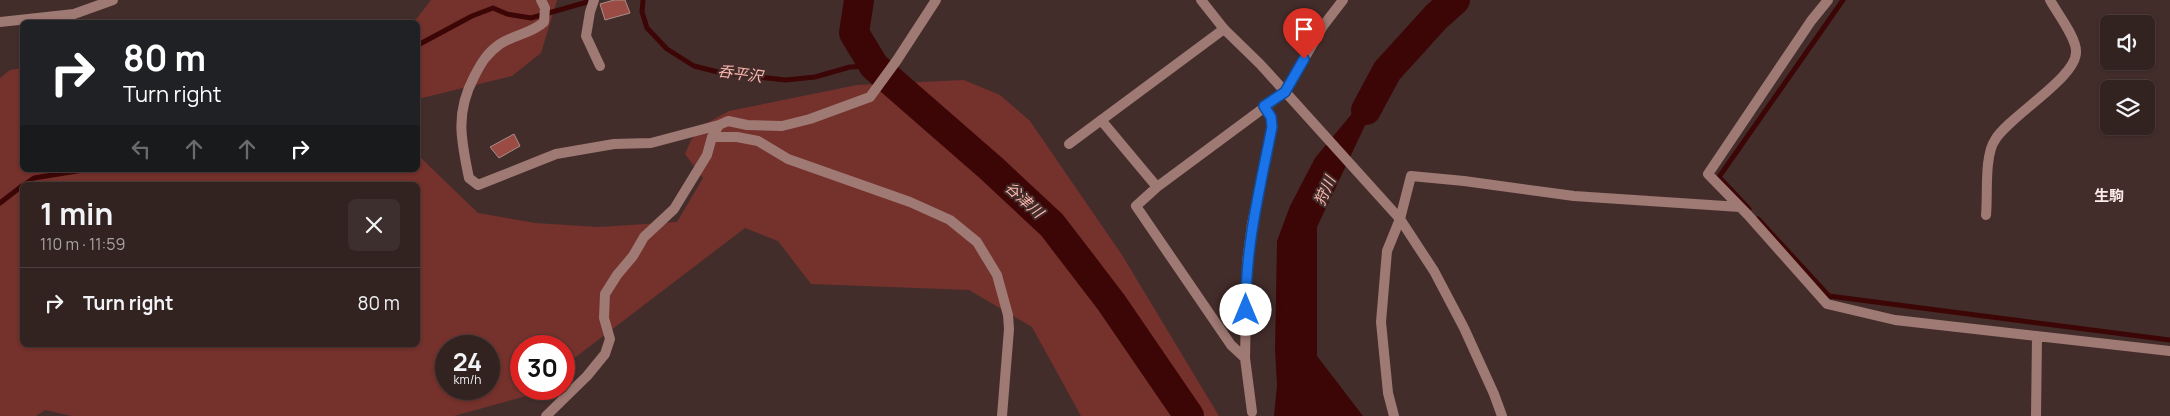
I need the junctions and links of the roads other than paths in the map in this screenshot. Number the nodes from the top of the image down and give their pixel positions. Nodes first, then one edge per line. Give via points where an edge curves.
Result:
1 (113, 0) edge
2 (542, 0) edge
3 (594, 0) edge
4 (936, 0) edge
5 (1201, 0) edge
6 (1343, 0) edge
7 (1828, 0) edge
8 (2050, 0) edge
9 (0, 22) edge
10 (1224, 29) junction
11 (600, 66) dead end
12 (1285, 92) junction
13 (1264, 106) junction
14 (1102, 120) junction
15 (719, 125) junction
16 (712, 136) junction
17 (1069, 144) dead end
18 (1157, 187) junction
19 (1740, 207) junction
20 (1986, 215) dead end
21 (1400, 219) junction
22 (2037, 336) junction
23 (2170, 351) edge
24 (1245, 358) junction
25 (1252, 412) dead end
26 (546, 416) edge
27 (1002, 416) edge
28 (1394, 416) edge
29 (1502, 416) edge
30 (2036, 416) edge

1 - 9 street via 74,14
2 - 15 street via 544,22 535,31 516,35 484,58 465,94 461,122 463,148 469,178 478,185 556,154 614,144 651,143
3 - 11 street via 586,36
4 - 15 street via 870,97 782,126 728,121
5 - 10 street
6 - 12 street via 1323,26
7 - 19 street via 1708,174
8 - 20 street via 2074,41 2075,60 1995,139 1990,150
10 - 12 street
10 - 14 street
12 - 13 street
12 - 21 street
13 - 18 street
13 - 24 street via 1271,117 1272,127 1247,262
14 - 17 street
14 - 18 street
15 - 16 street
16 - 26 street via 707,156 674,209 644,237 605,294 604,318 610,339 605,354
16 - 27 street via 758,141 788,159 910,202 950,220 977,242 997,275 1008,315 1010,329
18 - 24 street via 1136,206 1230,345
19 - 21 street via 1574,196 1411,176
19 - 22 street via 1827,304 1895,320
21 - 28 street via 1387,251 1381,322 1388,393
21 - 29 street via 1434,271 1464,328
22 - 23 street
22 - 30 street
24 - 25 street

